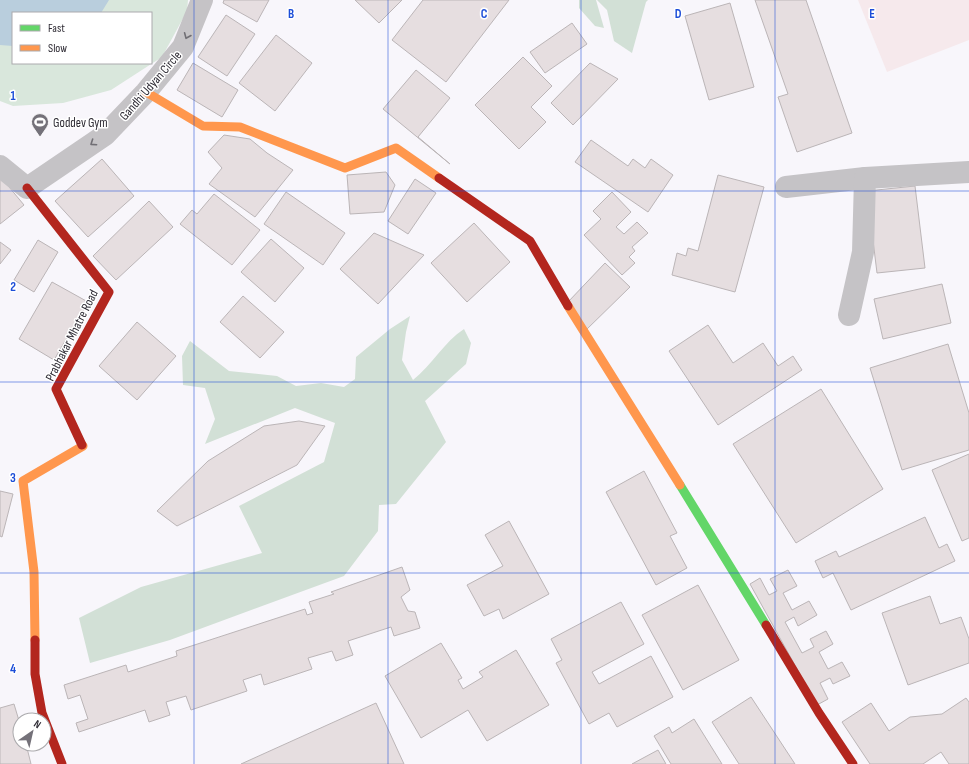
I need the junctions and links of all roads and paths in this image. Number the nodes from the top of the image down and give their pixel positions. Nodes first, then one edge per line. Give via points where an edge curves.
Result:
1 (202, 0) edge
2 (146, 92) junction
3 (0, 166) edge
4 (969, 172) edge
5 (865, 178) junction
6 (786, 187) dead end
7 (27, 188) junction
8 (849, 315) dead end
9 (62, 764) edge
10 (853, 764) edge

1 -> 2 street, Gandhi Udyan Circle via 183,47
2 -> 7 street, Gandhi Udyan Circle via 105,135
2 - 10 street via 203,126 240,127 346,168 396,148 530,241 563,299
3 - 7 street
4 - 5 street
5 - 6 street
5 - 8 street via 863,252
7 - 9 street, Prabhakar Mhatre Road via 109,292 56,389 83,446 23,481 34,572 35,674 42,713

